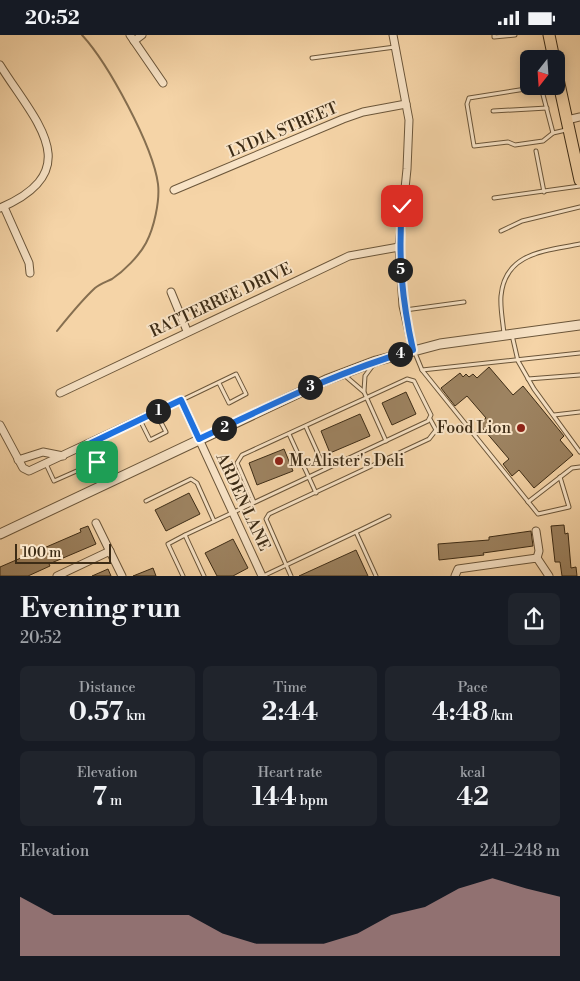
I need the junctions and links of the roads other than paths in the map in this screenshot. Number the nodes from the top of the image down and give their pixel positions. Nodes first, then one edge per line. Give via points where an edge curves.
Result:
1 (142, 35) edge
2 (393, 35) edge
3 (494, 35) edge
4 (515, 35) edge
5 (549, 35) edge
6 (132, 38) edge
7 (396, 47) junction
8 (552, 50) edge
9 (312, 58) dead end
10 (0, 65) edge
11 (2, 75) edge
12 (163, 83) dead end
13 (520, 90) edge
14 (545, 95) edge
15 (561, 95) edge
16 (406, 104) junction
17 (547, 108) junction
18 (493, 111) dead end
19 (580, 117) edge
20 (568, 125) junction
21 (553, 133) junction
22 (536, 151) dead end
23 (580, 180) edge
24 (580, 185) edge
25 (174, 190) dead end
26 (544, 192) junction
27 (494, 198) dead end
28 (2, 207) edge
29 (580, 207) edge
30 (501, 231) dead end
31 (580, 244) edge
32 (399, 247) junction
33 (30, 273) dead end
34 (171, 292) dead end
35 (464, 301) dead end
36 (404, 310) junction
37 (580, 325) edge
38 (187, 331) junction
39 (508, 334) junction
40 (413, 350) junction
41 (580, 353) edge
42 (376, 361) junction
43 (518, 361) junction
44 (422, 370) junction
45 (343, 374) junction
46 (580, 375) edge
47 (528, 379) junction
48 (219, 383) junction
49 (364, 392) junction
50 (60, 393) dead end
51 (367, 399) junction
52 (181, 400) junction
53 (580, 411) edge
54 (156, 412) junction
55 (554, 415) junction
56 (429, 419) junction
57 (140, 420) junction
58 (0, 425) edge
59 (306, 427) junction
60 (289, 434) junction
61 (199, 439) junction
62 (386, 441) junction
63 (89, 444) junction
64 (580, 452) edge
65 (64, 456) junction
66 (18, 460) junction
67 (46, 464) junction
68 (580, 467) edge
69 (325, 469) junction
70 (308, 477) junction
71 (560, 477) junction
72 (316, 493) junction
73 (146, 501) dead end
74 (254, 502) junction
75 (528, 502) junction
76 (233, 512) junction
77 (389, 516) dead end
78 (214, 521) junction
79 (96, 523) dead end
80 (536, 531) dead end
81 (356, 532) junction
82 (0, 534) edge
83 (185, 535) junction
84 (110, 551) junction
85 (537, 558) junction
86 (286, 565) junction
87 (57, 576) edge
88 (122, 576) edge
89 (184, 576) edge
90 (204, 576) edge
91 (262, 576) edge
92 (291, 576) edge
93 (376, 576) edge
94 (455, 576) edge
95 (549, 576) edge

1 - 6 street
2 - 7 street
3 - 4 lane
5 - 8 main road
6 - 12 street
7 - 9 lane
7 - 16 street
10 - 11 street
11 - 28 street via 43,129 49,149 47,170 36,187
13 - 21 lane via 469,98 467,104 474,146 542,141
14 - 17 lane
15 - 20 main road
16 - 25 street, LYDIA STREET via 344,119
16 - 32 street via 410,120 409,146
17 - 18 lane
17 - 21 lane
19 - 20 street
20 - 21 lane
20 - 23 main road
22 - 26 lane
24 - 26 lane
26 - 27 lane
28 - 33 street via 29,263
29 - 30 lane via 522,221
31 - 39 lane via 534,254 516,262 505,281 501,297
32 - 36 street
32 - 38 street, RATTERREE DRIVE via 349,256
34 - 38 street
35 - 36 lane
36 - 40 street
37 - 39 street
38 - 50 street, RATTERREE DRIVE
39 - 40 street
39 - 43 lane
40 - 42 street
40 - 44 lane
41 - 43 lane
42 - 45 street
42 - 49 lane via 365,376
43 - 44 lane
43 - 47 lane
44 - 75 lane
45 - 49 lane
45 - 61 street
46 - 47 lane
47 - 55 lane
48 - 48 lane via 236,374 246,394 229,403
48 - 52 lane
49 - 51 lane
51 - 56 lane via 407,379 414,381
51 - 59 lane
51 - 62 lane
52 - 54 street
52 - 61 street, ARDEN LANE
53 - 55 lane
54 - 57 street
54 - 57 lane via 166,432 150,440
55 - 64 lane
56 - 62 lane
56 - 72 lane via 436,430 429,439
57 - 63 street
58 - 66 street
59 - 60 lane
59 - 69 lane
60 - 70 lane
60 - 74 lane via 238,459 236,463
61 - 76 street, ARDEN LANE
61 - 82 street
62 - 69 lane
63 - 65 street
63 - 67 lane via 97,462 54,481
65 - 66 street via 43,452
65 - 67 street
66 - 67 street via 29,471
68 - 71 lane via 572,468
69 - 70 lane
70 - 72 lane
70 - 74 lane
71 - 75 lane
71 - 75 lane via 569,507 538,514
72 - 86 lane via 269,514 266,519
73 - 78 lane via 190,479 197,483
74 - 76 lane
76 - 78 lane
76 - 91 street, ARDEN LANE
77 - 81 lane
78 - 83 lane
79 - 84 street
80 - 85 street via 540,551
81 - 86 lane
81 - 93 lane
83 - 89 lane via 168,544
83 - 90 lane
84 - 87 street
84 - 88 street
85 - 94 street via 458,569
85 - 95 street
86 - 91 lane
86 - 92 lane

